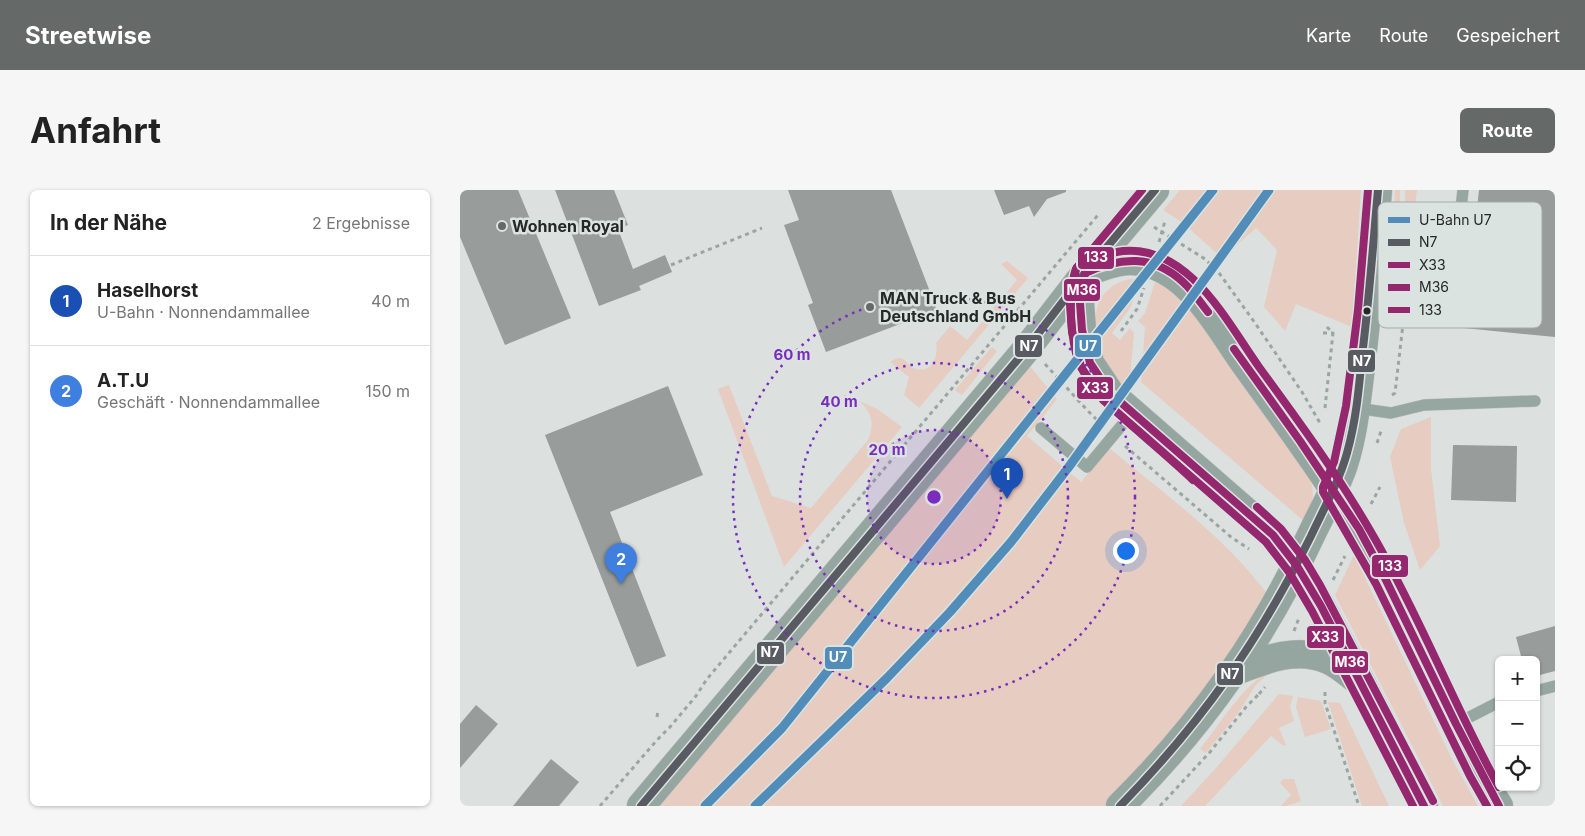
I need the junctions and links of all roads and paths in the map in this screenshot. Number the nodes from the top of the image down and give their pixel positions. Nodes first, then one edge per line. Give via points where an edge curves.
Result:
1 (1155, 190) edge
2 (1378, 190) edge
3 (1101, 212) dead end
4 (1165, 221) dead end
5 (762, 228) dead end
6 (1157, 249) dead end
7 (671, 265) dead end
8 (1084, 273) junction
9 (1146, 280) dead end
10 (1326, 326) dead end
11 (1403, 328) edge
12 (1121, 331) dead end
13 (1334, 332) junction
14 (1323, 333) dead end
15 (1043, 361) dead end
16 (1536, 401) dead end
17 (1325, 408) dead end
18 (1356, 408) junction
19 (1384, 412) junction
20 (1132, 414) junction
21 (1041, 428) dead end
22 (1114, 435) junction
23 (1374, 450) dead end
24 (1380, 487) dead end
25 (1333, 490) junction
26 (1373, 501) dead end
27 (1346, 553) dead end
28 (1256, 554) dead end
29 (1297, 566) junction
30 (1330, 586) dead end
31 (1236, 670) junction
32 (1362, 684) junction
33 (1555, 686) edge
34 (1268, 687) dead end
35 (1540, 690) edge
36 (1325, 692) dead end
37 (1495, 704) edge
38 (658, 710) dead end
39 (657, 717) dead end
40 (1456, 724) junction
41 (600, 806) edge
42 (641, 806) edge
43 (1120, 806) edge
44 (1160, 806) edge
45 (1359, 806) edge
46 (1424, 806) edge
47 (1499, 806) edge

1 - 8 main road
2 - 18 main road
3 - 41 path via 670,727
4 - 6 path
5 - 7 path
8 - 20 main road via 1080,303 1090,363 1110,393
8 - 25 main road via 1113,262 1133,260 1152,264 1182,282 1208,312
8 - 42 main road via 1024,352
9 - 12 path via 1137,309
10 - 13 path
11 - 19 path via 1395,393 1386,400
13 - 14 path
13 - 17 path
15 - 22 path
16 - 19 lane via 1424,405
18 - 19 lane
18 - 25 main road via 1344,465
19 - 23 path via 1383,426
20 - 22 lane
20 - 29 main road via 1272,535
21 - 22 lane via 1087,467
22 - 28 path via 1231,537
24 - 26 path
25 - 29 main road
25 - 40 main road via 1382,572
27 - 30 path
29 - 31 main road
29 - 32 main road
31 - 32 main road via 1275,656 1303,654 1328,660
31 - 43 main road via 1192,728
32 - 46 main road
33 - 35 lane
34 - 44 path via 1246,707
36 - 45 path
37 - 40 lane
38 - 39 path
40 - 47 main road

